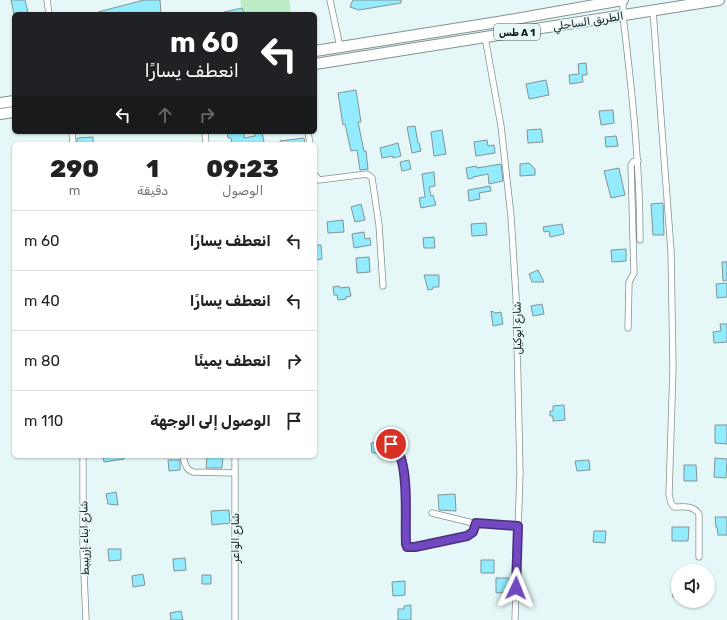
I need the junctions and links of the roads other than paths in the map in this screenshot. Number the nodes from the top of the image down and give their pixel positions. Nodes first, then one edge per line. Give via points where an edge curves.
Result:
1 (47, 0) edge
2 (330, 0) edge
3 (623, 0) edge
4 (719, 0) edge
5 (653, 11) junction
6 (49, 12) edge
7 (623, 16) junction
8 (485, 37) junction
9 (340, 47) junction
10 (317, 51) edge
11 (317, 64) edge
12 (12, 101) edge
13 (0, 103) edge
14 (12, 112) edge
15 (0, 114) edge
16 (638, 160) junction
17 (317, 178) edge
18 (640, 240) dead end
19 (384, 286) dead end
20 (628, 328) dead end
21 (391, 444) dead end
22 (83, 458) edge
23 (184, 458) edge
24 (235, 458) edge
25 (234, 473) junction
26 (432, 512) dead end
27 (476, 523) junction
28 (518, 526) junction
29 (699, 557) dead end
30 (86, 620) edge
31 (235, 620) edge
32 (515, 620) edge

1 - 6 street
2 - 9 street
3 - 7 street
3 - 9 highway, الطريق الساحلي / طس A 1
4 - 5 highway, الطريق الساحلي / طس A 1
5 - 7 highway, الطريق الساحلي / طس A 1
5 - 29 street via 670,251 673,366 669,494 674,507 692,508 698,514
7 - 8 highway, الطريق الساحلي / طس A 1
7 - 16 street
8 - 11 highway, الطريق الساحلي / طس A 1
8 - 28 street, شارع ابوكيل via 500,119 514,251 520,472
9 - 10 highway, الطريق الساحلي / طس A 1
12 - 13 highway
14 - 15 highway
16 - 18 street
16 - 20 street via 631,165 634,274 629,282
17 - 19 street via 319,180 367,174 372,178
21 - 27 street via 402,462 407,547 467,536 473,532
22 - 30 street, شارع ابناء إزريبيط
23 - 25 street via 186,467 193,472
24 - 25 street, شارع الواعر
25 - 31 street, شارع الواعر
26 - 27 street
27 - 28 street
28 - 32 street, شارع ابوكيل

